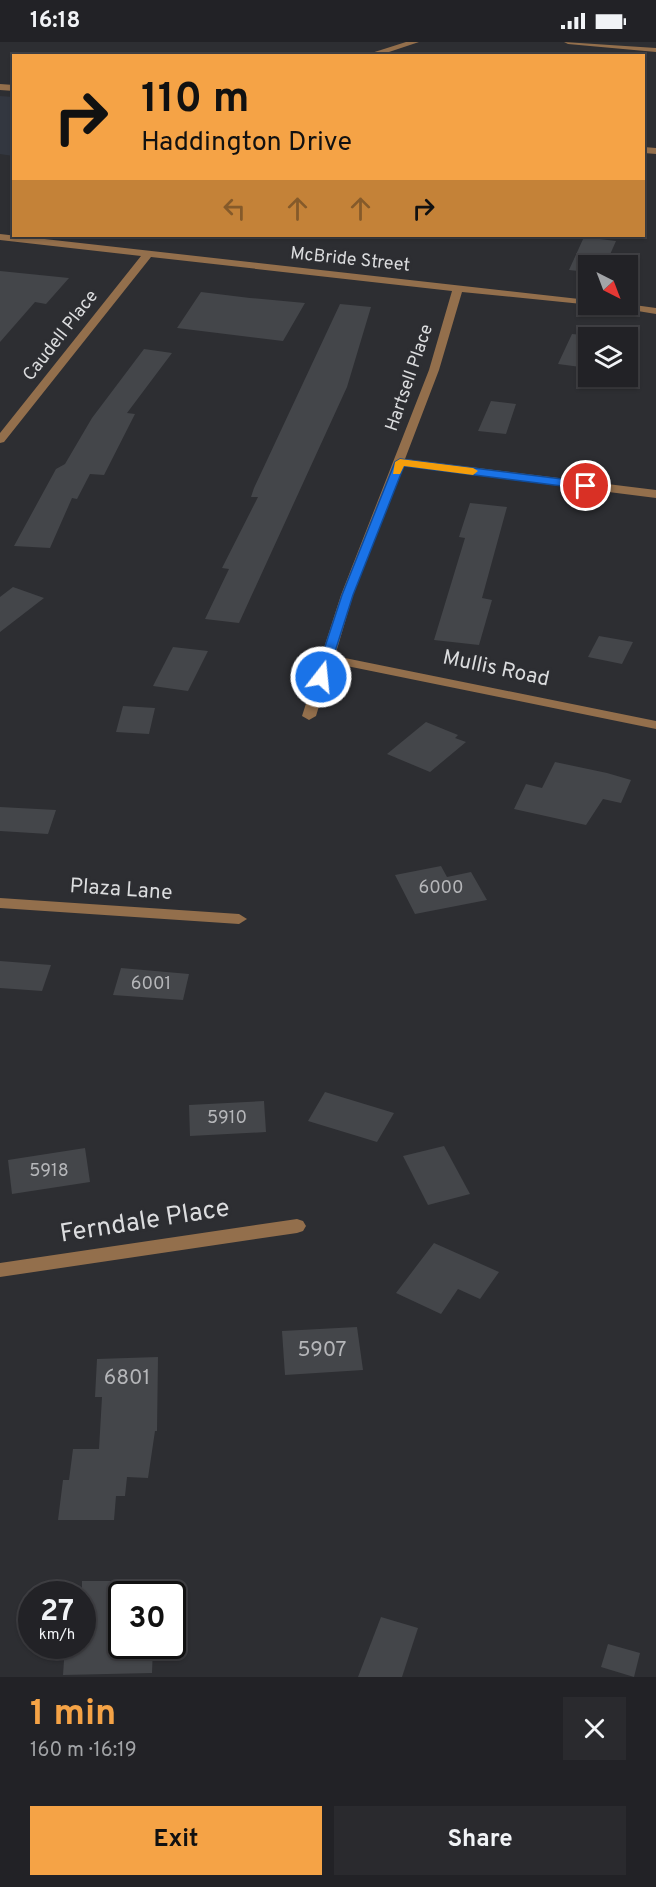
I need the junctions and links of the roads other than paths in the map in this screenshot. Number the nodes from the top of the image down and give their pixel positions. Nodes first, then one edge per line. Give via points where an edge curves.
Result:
1 (415, 42) edge
2 (568, 42) edge
3 (656, 50) edge
4 (373, 54) edge
5 (0, 237) edge
6 (148, 254) junction
7 (458, 289) junction
8 (578, 302) edge
9 (638, 309) edge
10 (656, 311) edge
11 (0, 440) edge
12 (400, 462) junction
13 (656, 495) edge
14 (327, 658) junction
15 (309, 716) dead end
16 (656, 725) edge
17 (0, 903) edge
18 (239, 919) dead end
19 (297, 1226) dead end
20 (0, 1270) edge

1 - 4 street
2 - 3 street
5 - 6 street, McBride Street
6 - 7 street, McBride Street
6 - 11 street, Caudell Place
7 - 8 street, McBride Street
7 - 12 street, Hartsell Place
9 - 10 street
12 - 13 street
12 - 14 street, Hartsell Place via 347,595
14 - 15 street, Hartsell Place
14 - 16 street, Mullis Road
17 - 18 street, Plaza Lane
19 - 20 street, Ferndale Place

